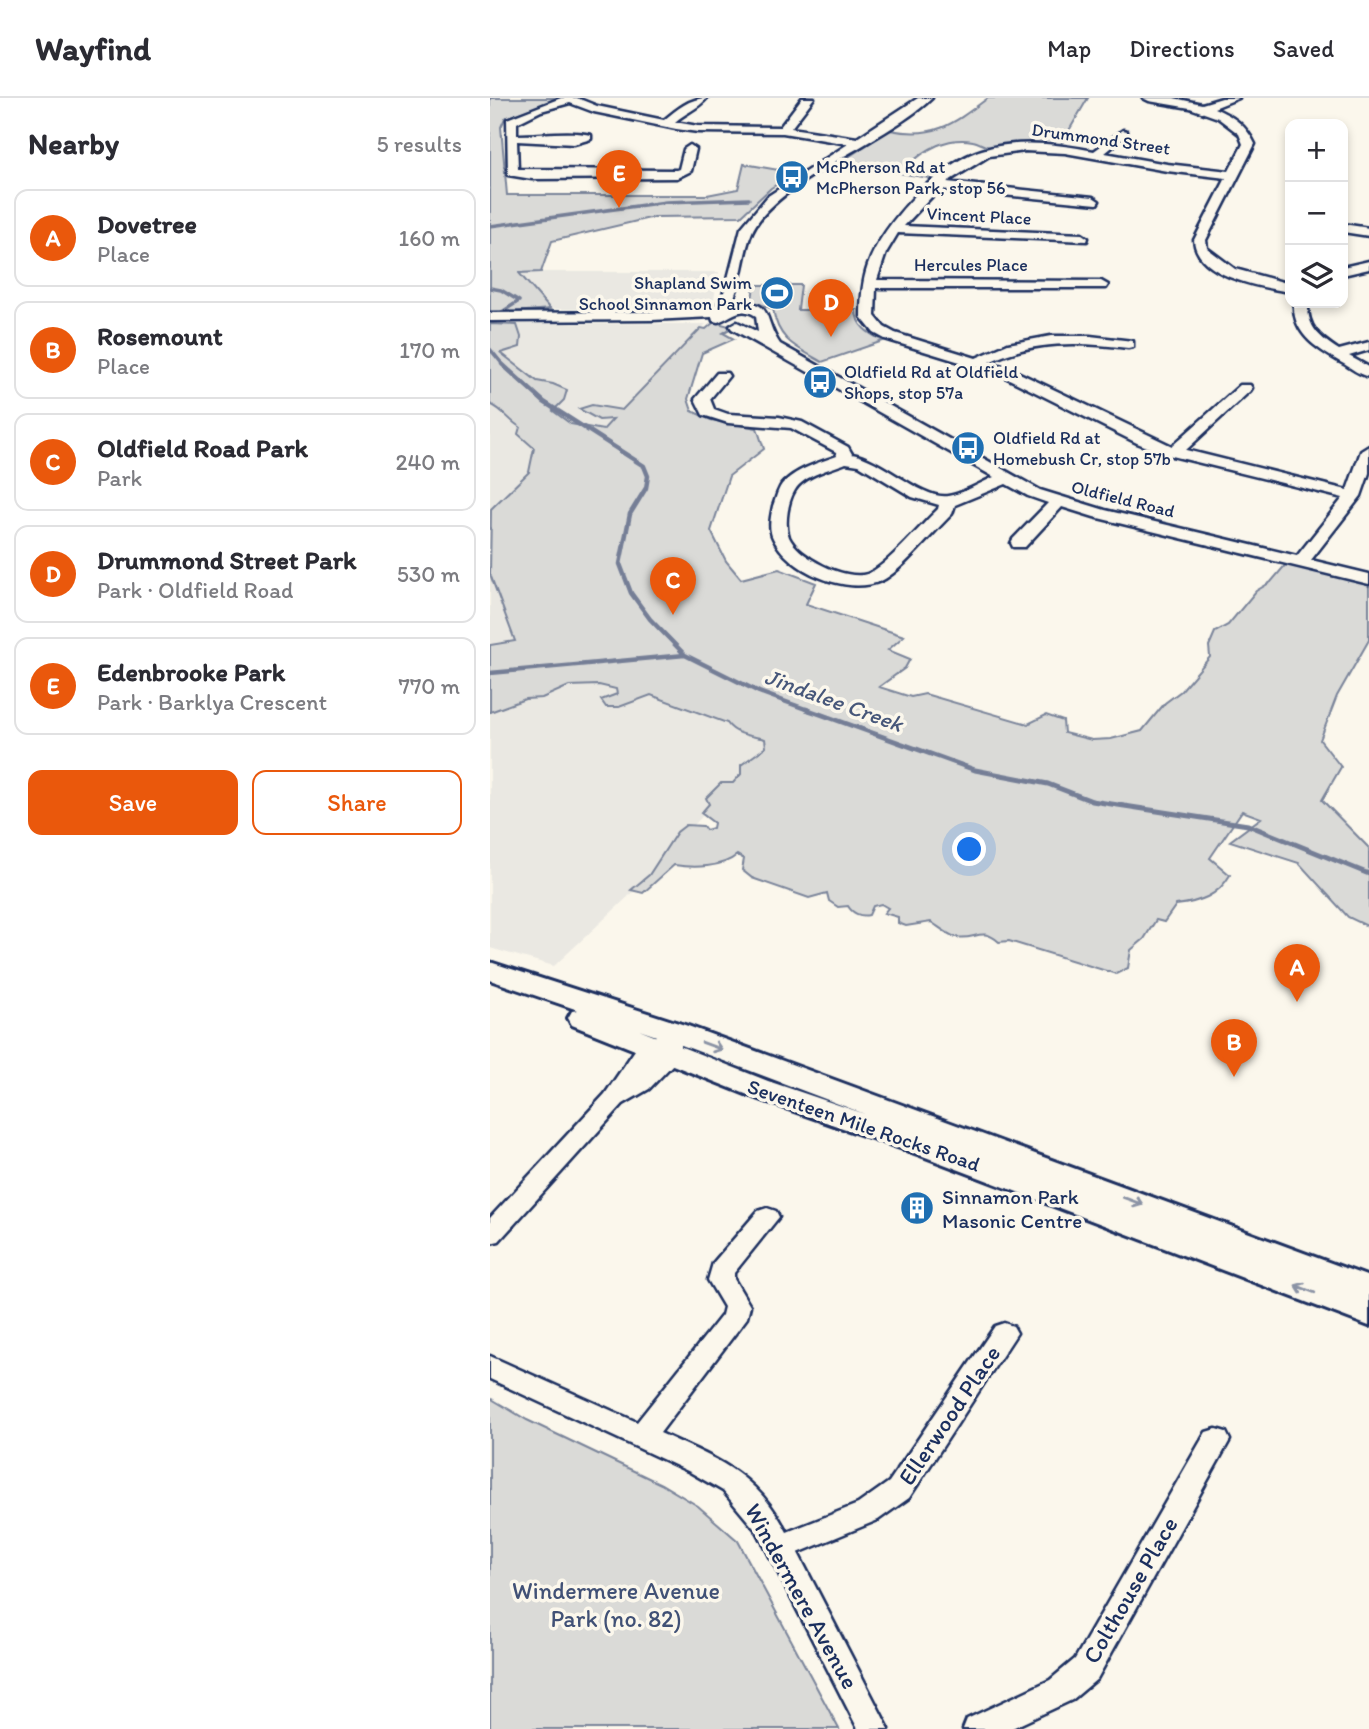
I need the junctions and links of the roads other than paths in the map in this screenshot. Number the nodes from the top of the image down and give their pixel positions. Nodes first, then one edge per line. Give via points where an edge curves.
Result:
1 (701, 98) edge
2 (808, 98) edge
3 (926, 98) edge
4 (1149, 98) edge
5 (1233, 98) edge
6 (569, 99) edge
7 (1203, 108) junction
8 (667, 124) junction
9 (783, 130) junction
10 (1123, 132) dead end
11 (511, 138) junction
12 (554, 138) dead end
13 (858, 142) junction
14 (690, 149) dead end
15 (1095, 156) junction
16 (1235, 176) junction
17 (938, 185) junction
18 (1083, 198) dead end
19 (894, 229) junction
20 (1348, 229) edge
21 (1369, 232) edge
22 (1082, 238) dead end
23 (1369, 264) edge
24 (1348, 270) edge
25 (869, 284) junction
26 (1087, 285) dead end
27 (1285, 287) edge
28 (732, 290) junction
29 (749, 308) junction
30 (1300, 308) edge
31 (721, 314) junction
32 (490, 317) edge
33 (762, 319) junction
34 (737, 326) junction
35 (1128, 344) dead end
36 (1369, 346) edge
37 (775, 348) junction
38 (1339, 354) junction
39 (978, 362) junction
40 (1369, 373) edge
41 (722, 376) dead end
42 (1245, 388) dead end
43 (1173, 452) junction
44 (1369, 453) edge
45 (845, 458) junction
46 (1006, 478) junction
47 (1353, 496) junction
48 (1054, 500) junction
49 (948, 502) junction
50 (1015, 540) dead end
51 (1301, 562) junction
52 (1369, 579) edge
53 (490, 971) edge
54 (524, 982) junction
55 (668, 1044) junction
56 (766, 1217) dead end
57 (490, 1234) edge
58 (1369, 1290) edge
59 (1369, 1314) edge
60 (1004, 1333) dead end
61 (490, 1367) edge
62 (641, 1437) junction
63 (1216, 1440) dead end
64 (779, 1548) junction
65 (874, 1729) edge
66 (978, 1729) edge

1 - 8 street
2 - 9 street
3 - 13 street
4 - 7 street
5 - 7 street
6 - 8 street via 602,112
6 - 11 street via 514,119
7 - 16 street via 1233,122 1247,136 1249,144
8 - 9 street via 698,130
9 - 13 street
10 - 15 street
11 - 12 street
11 - 14 street via 512,172 532,175 677,174 685,171
13 - 28 street via 788,187 760,211 746,231
15 - 16 street, Drummond Street
15 - 17 street, Drummond Street via 1037,148 1003,149 970,160
16 - 27 street via 1200,240 1201,249 1214,263 1240,276
17 - 18 street
17 - 19 street, Drummond Street via 914,203
19 - 22 street, Vincent Place
19 - 25 street, Drummond Street via 876,255
20 - 21 street
23 - 24 street
25 - 26 street, Hercules Place
25 - 39 street, Drummond Street via 867,317 879,330
28 - 29 street
28 - 31 street
29 - 31 street
29 - 33 street via 760,311
30 - 38 street via 1303,325
31 - 32 street
31 - 34 street, Oldfield Road via 724,324
33 - 34 street
33 - 37 street
34 - 37 street, Oldfield Road
35 - 39 street via 1052,340 1024,344
36 - 38 street
37 - 46 street, Oldfield Road
38 - 40 street
39 - 43 street, Drummond Street
41 - 45 street via 702,399 708,412 728,419 803,426 843,450
42 - 43 street
43 - 47 street, Drummond Street
44 - 47 street
45 - 49 street via 863,461 918,494
45 - 49 street via 810,471 788,486 778,523 788,549 824,572 851,580 877,576 946,511
46 - 48 street, Oldfield Road
46 - 49 street
47 - 51 street
48 - 50 street
48 - 51 street, Oldfield Road
51 - 52 street, Oldfield Road
53 - 54 main road, Seventeen Mile Rocks Road
54 - 55 main road, Seventeen Mile Rocks Road via 578,1000
54 - 55 main road, Seventeen Mile Rocks Road via 566,1011
55 - 57 street via 624,1079 614,1100
55 -> 58 main road, Seventeen Mile Rocks Road
59 -> 55 main road, Seventeen Mile Rocks Road via 931,1147 758,1088
56 - 62 street via 722,1270 721,1280 737,1306 734,1318
60 - 64 street, Ellerwood Place via 899,1490 868,1512
61 - 62 street, Windermere Avenue
62 - 64 street, Windermere Avenue via 733,1483 755,1506
63 - 66 street, Colthouse Place via 1086,1669 1061,1690
64 - 65 street, Windermere Avenue

